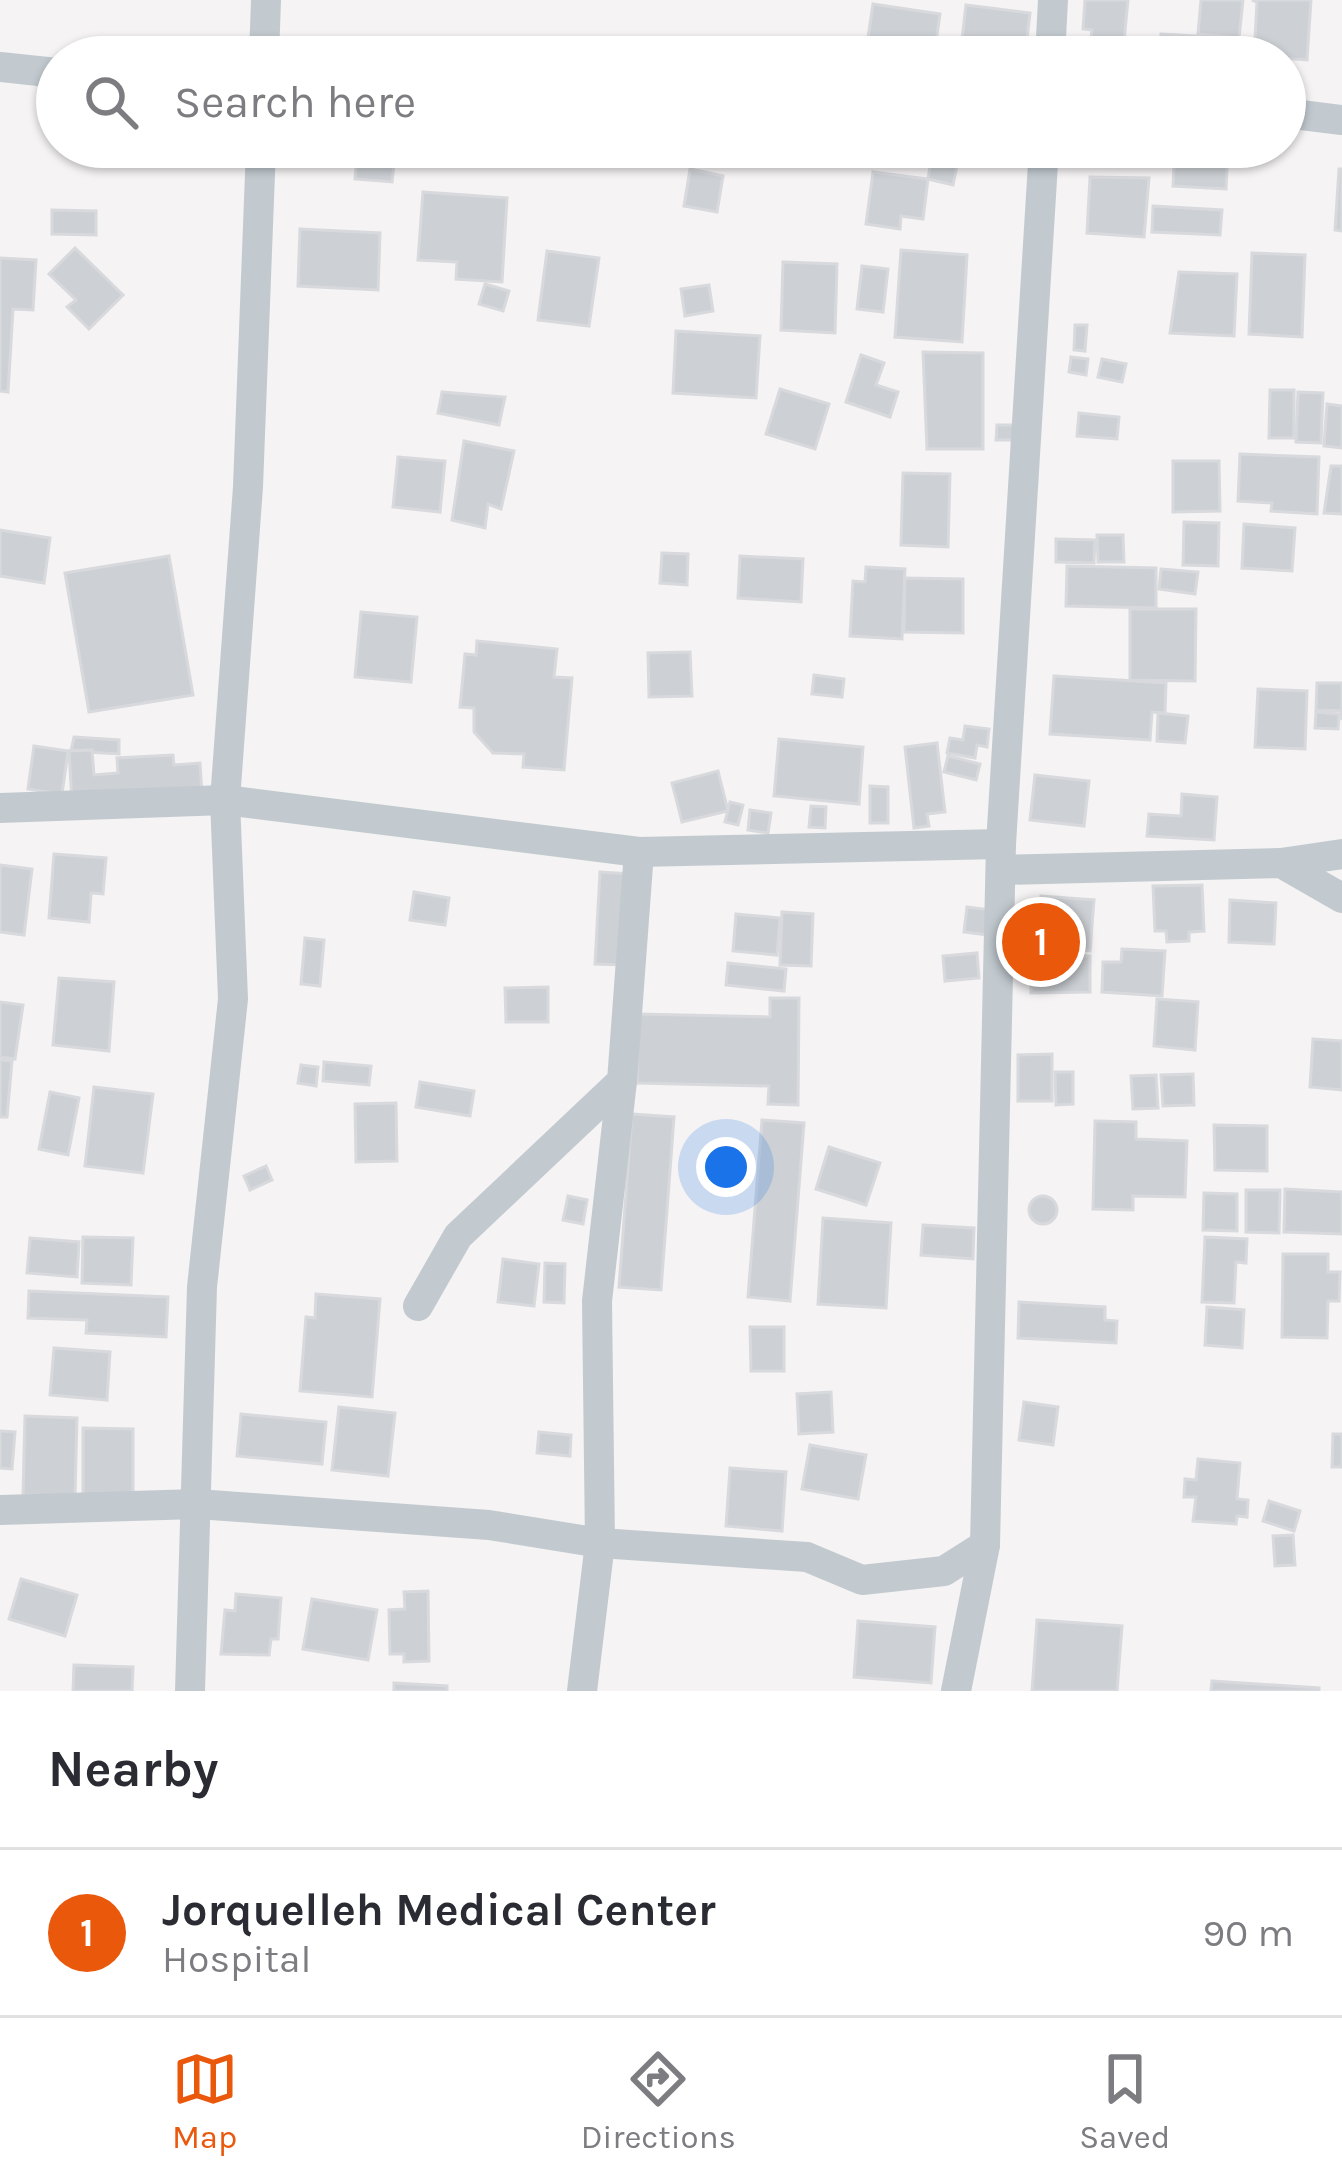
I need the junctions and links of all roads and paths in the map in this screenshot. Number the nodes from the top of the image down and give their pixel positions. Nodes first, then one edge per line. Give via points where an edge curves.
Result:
1 (266, 0) edge
2 (1053, 0) edge
3 (265, 36) edge
4 (1051, 36) edge
5 (0, 67) edge
6 (36, 71) edge
7 (1306, 116) edge
8 (1342, 120) edge
9 (260, 168) edge
10 (1043, 168) edge
11 (225, 800) junction
12 (0, 808) edge
13 (639, 852) junction
14 (1342, 854) edge
15 (1001, 857) junction
16 (1281, 863) junction
17 (1342, 898) edge
18 (622, 1081) junction
19 (418, 1306) dead end
20 (197, 1504) junction
21 (0, 1510) edge
22 (600, 1543) junction
23 (986, 1545) junction
24 (190, 1691) edge
25 (582, 1691) edge
26 (956, 1691) edge

1 - 3 street
2 - 4 street
5 - 6 street
7 - 8 street
9 - 11 street
10 - 15 street
11 - 12 street
11 - 13 street
11 - 20 street via 233,999 202,1287
13 - 15 street
13 - 18 street
14 - 16 street
15 - 16 street
15 - 23 street
16 - 17 street
18 - 19 street via 458,1237
18 - 22 street via 597,1300
20 - 21 street
20 - 22 street via 489,1526
20 - 24 street
22 - 23 street via 807,1557 862,1580 944,1570
22 - 25 street
23 - 26 street

